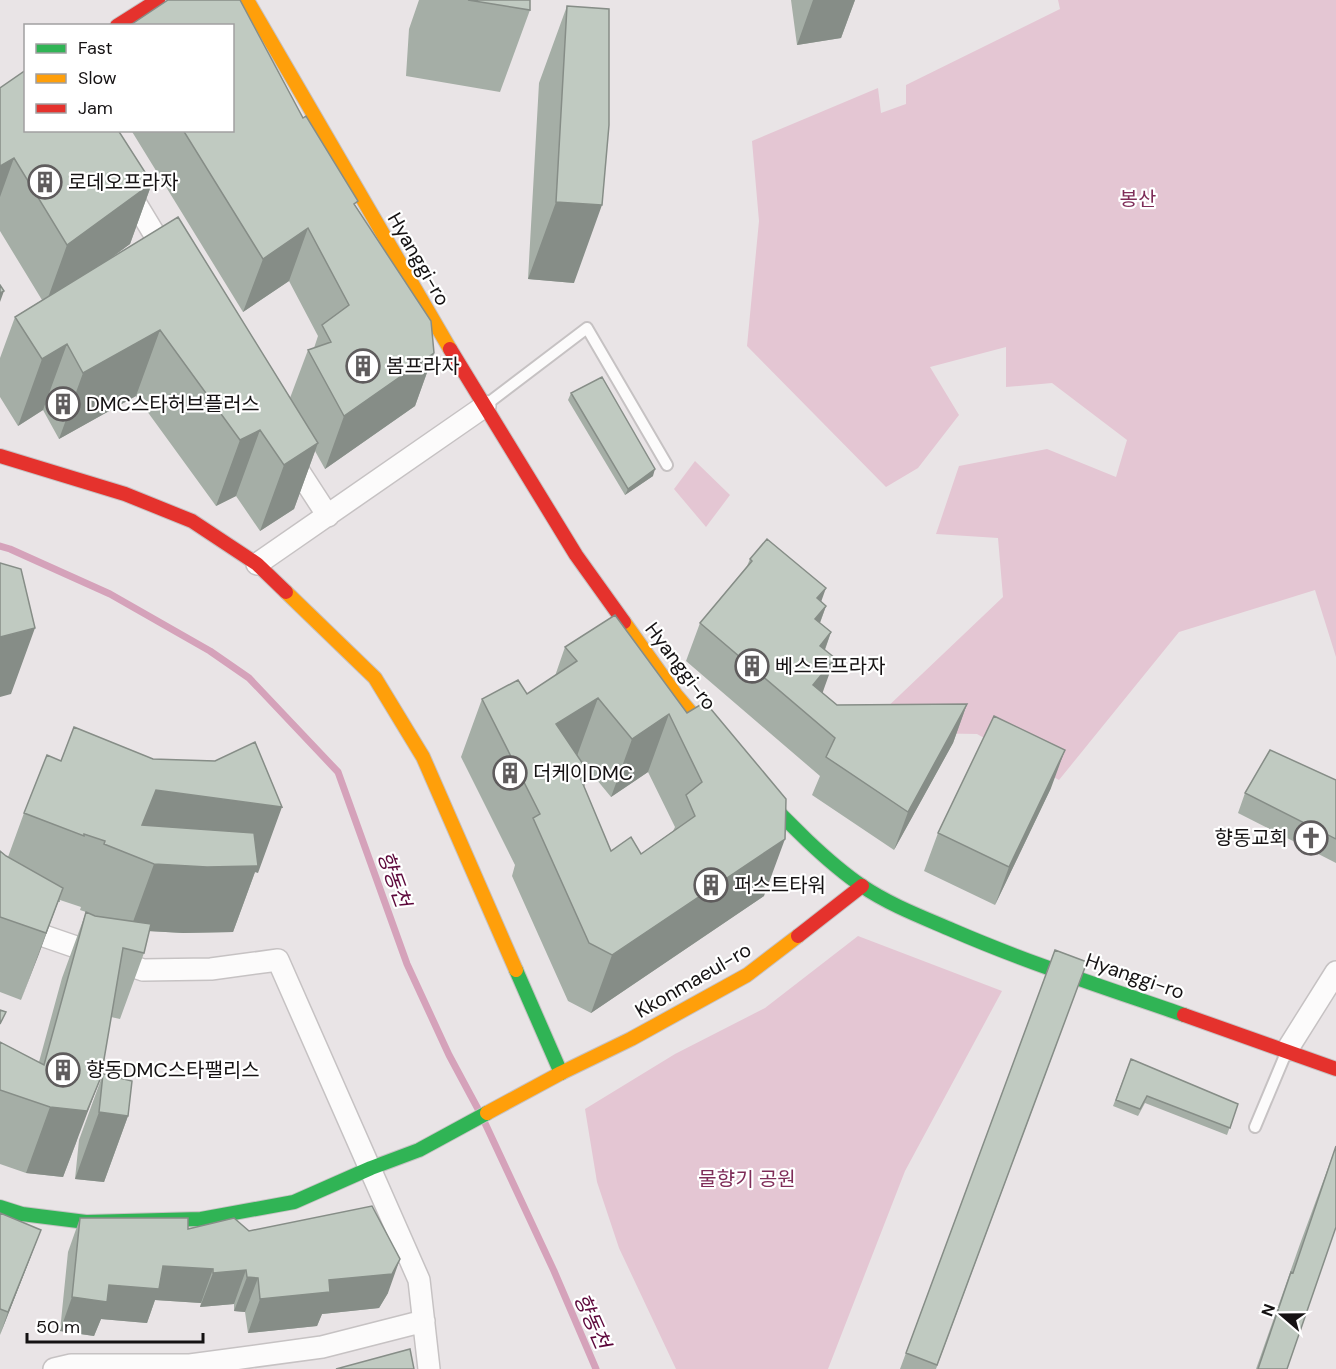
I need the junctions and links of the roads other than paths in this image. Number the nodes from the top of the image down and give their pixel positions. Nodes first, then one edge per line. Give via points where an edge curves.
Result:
1 (158, 0) edge
2 (247, 0) edge
3 (120, 24) edge
4 (116, 171) edge
5 (177, 271) edge
6 (485, 406) junction
7 (281, 442) edge
8 (0, 456) edge
9 (667, 465) dead end
10 (328, 516) junction
11 (257, 564) junction
12 (728, 756) edge
13 (750, 782) edge
14 (862, 886) junction
15 (0, 910) edge
16 (1336, 972) edge
17 (1287, 1050) junction
18 (1336, 1069) edge
19 (561, 1073) junction
20 (1255, 1127) dead end
21 (370, 1168) junction
22 (0, 1207) edge
23 (424, 1321) junction
24 (123, 1367) edge
25 (54, 1369) edge
26 (429, 1369) edge

1 - 3 street
2 - 6 street, Hyanggi-ro
4 - 5 street
6 - 9 lane via 587,328
6 - 10 street
6 - 12 street, Hyanggi-ro via 576,555 675,695
7 - 10 street
8 - 11 street via 125,494 192,521
10 - 11 street
11 - 19 street via 375,678 423,757
13 - 14 street, Hyanggi-ro
14 - 17 street, Hyanggi-ro via 905,910 991,947
14 - 19 street, Kkonmaeul-ro via 747,975
15 - 21 street via 44,936 144,970 211,969 278,960
16 - 17 street
17 - 18 street, Hyanggi-ro
17 - 20 lane
19 - 21 street, Kkonmaeul-ro via 419,1150
21 - 22 street via 294,1202 201,1219 86,1222 22,1214
21 - 23 street via 419,1280
23 - 24 street via 322,1347 190,1365
23 - 26 street
24 - 25 street via 71,1365

